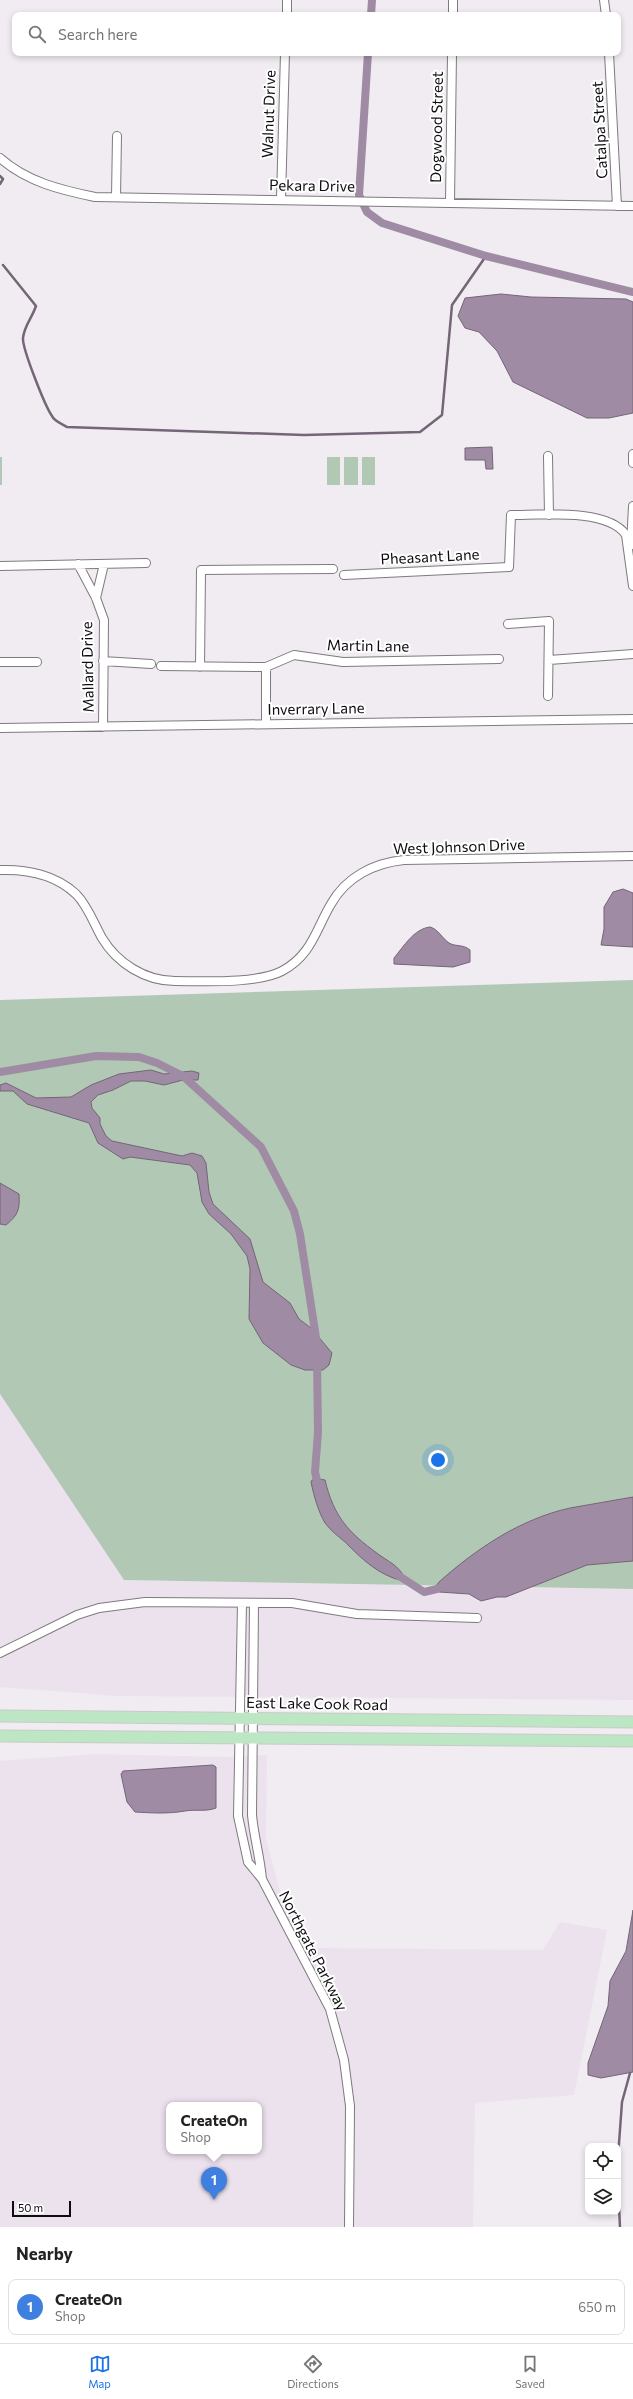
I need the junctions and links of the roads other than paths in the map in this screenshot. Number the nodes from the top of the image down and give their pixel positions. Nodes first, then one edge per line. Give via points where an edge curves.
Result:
1 (287, 0) edge
2 (453, 0) edge
3 (604, 0) edge
4 (287, 12) edge
5 (453, 12) edge
6 (606, 12) edge
7 (285, 56) edge
8 (452, 56) edge
9 (609, 56) edge
10 (117, 136) dead end
11 (0, 158) edge
12 (116, 197) junction
13 (281, 199) junction
14 (450, 202) junction
15 (618, 206) junction
16 (633, 206) edge
17 (633, 454) edge
18 (548, 456) dead end
19 (633, 463) edge
20 (633, 506) edge
21 (549, 515) junction
22 (630, 561) junction
23 (78, 564) junction
24 (104, 564) junction
25 (146, 564) dead end
26 (0, 566) edge
27 (333, 569) dead end
28 (344, 575) dead end
29 (633, 586) edge
30 (96, 598) junction
31 (508, 624) dead end
32 (633, 654) edge
33 (499, 659) dead end
34 (548, 660) junction
35 (103, 661) junction
36 (0, 662) edge
37 (37, 662) dead end
38 (151, 664) dead end
39 (161, 666) dead end
40 (200, 667) junction
41 (266, 667) junction
42 (548, 696) dead end
43 (633, 719) edge
44 (266, 724) junction
45 (103, 727) junction
46 (0, 728) edge
47 (633, 856) edge
48 (0, 870) edge
49 (242, 1603) junction
50 (254, 1603) junction
51 (477, 1618) dead end
52 (0, 1653) edge
53 (0, 1716) edge
54 (240, 1719) junction
55 (253, 1719) junction
56 (633, 1722) edge
57 (0, 1736) edge
58 (239, 1737) junction
59 (253, 1737) junction
60 (633, 1741) edge
61 (262, 1879) junction
62 (349, 2227) edge

1 - 4 street
2 - 5 street
3 - 6 street
7 - 13 street, Walnut Drive
8 - 14 street, Dogwood Street
9 - 15 street, Catalpa Street
10 - 12 street
11 - 12 street, Pekara Drive via 20,173 51,186 96,197
12 - 13 street, Pekara Drive
13 - 14 street, Pekara Drive
14 - 15 street, Pekara Drive
15 - 16 street, Pekara Drive
17 - 19 street
18 - 21 street
20 - 22 street
21 - 22 street via 573,515 613,524 622,529 626,535
21 - 28 street, Pheasant Lane via 511,515 509,567
22 - 29 street
23 - 24 street
23 - 26 street
23 - 30 street, Mallard Drive
24 - 25 street
24 - 30 street
27 - 40 street via 201,570
30 - 35 street, Mallard Drive via 104,620
31 - 34 street via 548,622
32 - 34 street
33 - 41 street, Martin Lane via 343,662 294,655
34 - 42 street
35 - 38 street
35 - 45 street, Mallard Drive
36 - 37 street
39 - 40 street, Martin Lane
40 - 41 street, Martin Lane
41 - 44 street
43 - 44 street, Inverrary Lane
44 - 45 street, Inverrary Lane
45 - 46 street, Inverrary Lane
47 - 48 street, West Johnson Drive via 404,860 383,864 356,876 338,893 316,938 300,957 282,971 253,979 174,981 151,978 122,961 103,939 81,900 63,885 47,876
49 - 50 street
49 - 52 street via 145,1602 98,1608 77,1615
49 - 54 street, Northgate Parkway
50 - 51 street via 292,1603 357,1614
50 - 55 street, Northgate Parkway
53 - 54 main road, East Lake Cook Road
54 - 55 main road, East Lake Cook Road
54 - 58 street, Northgate Parkway
55 - 56 main road, East Lake Cook Road
55 - 59 street, Northgate Parkway
57 - 58 main road
58 - 59 main road
58 - 61 street, Northgate Parkway via 238,1816 248,1862
59 - 60 main road
59 - 61 street, Northgate Parkway via 252,1815
61 - 62 street, Northgate Parkway via 330,2009 344,2060 350,2106

